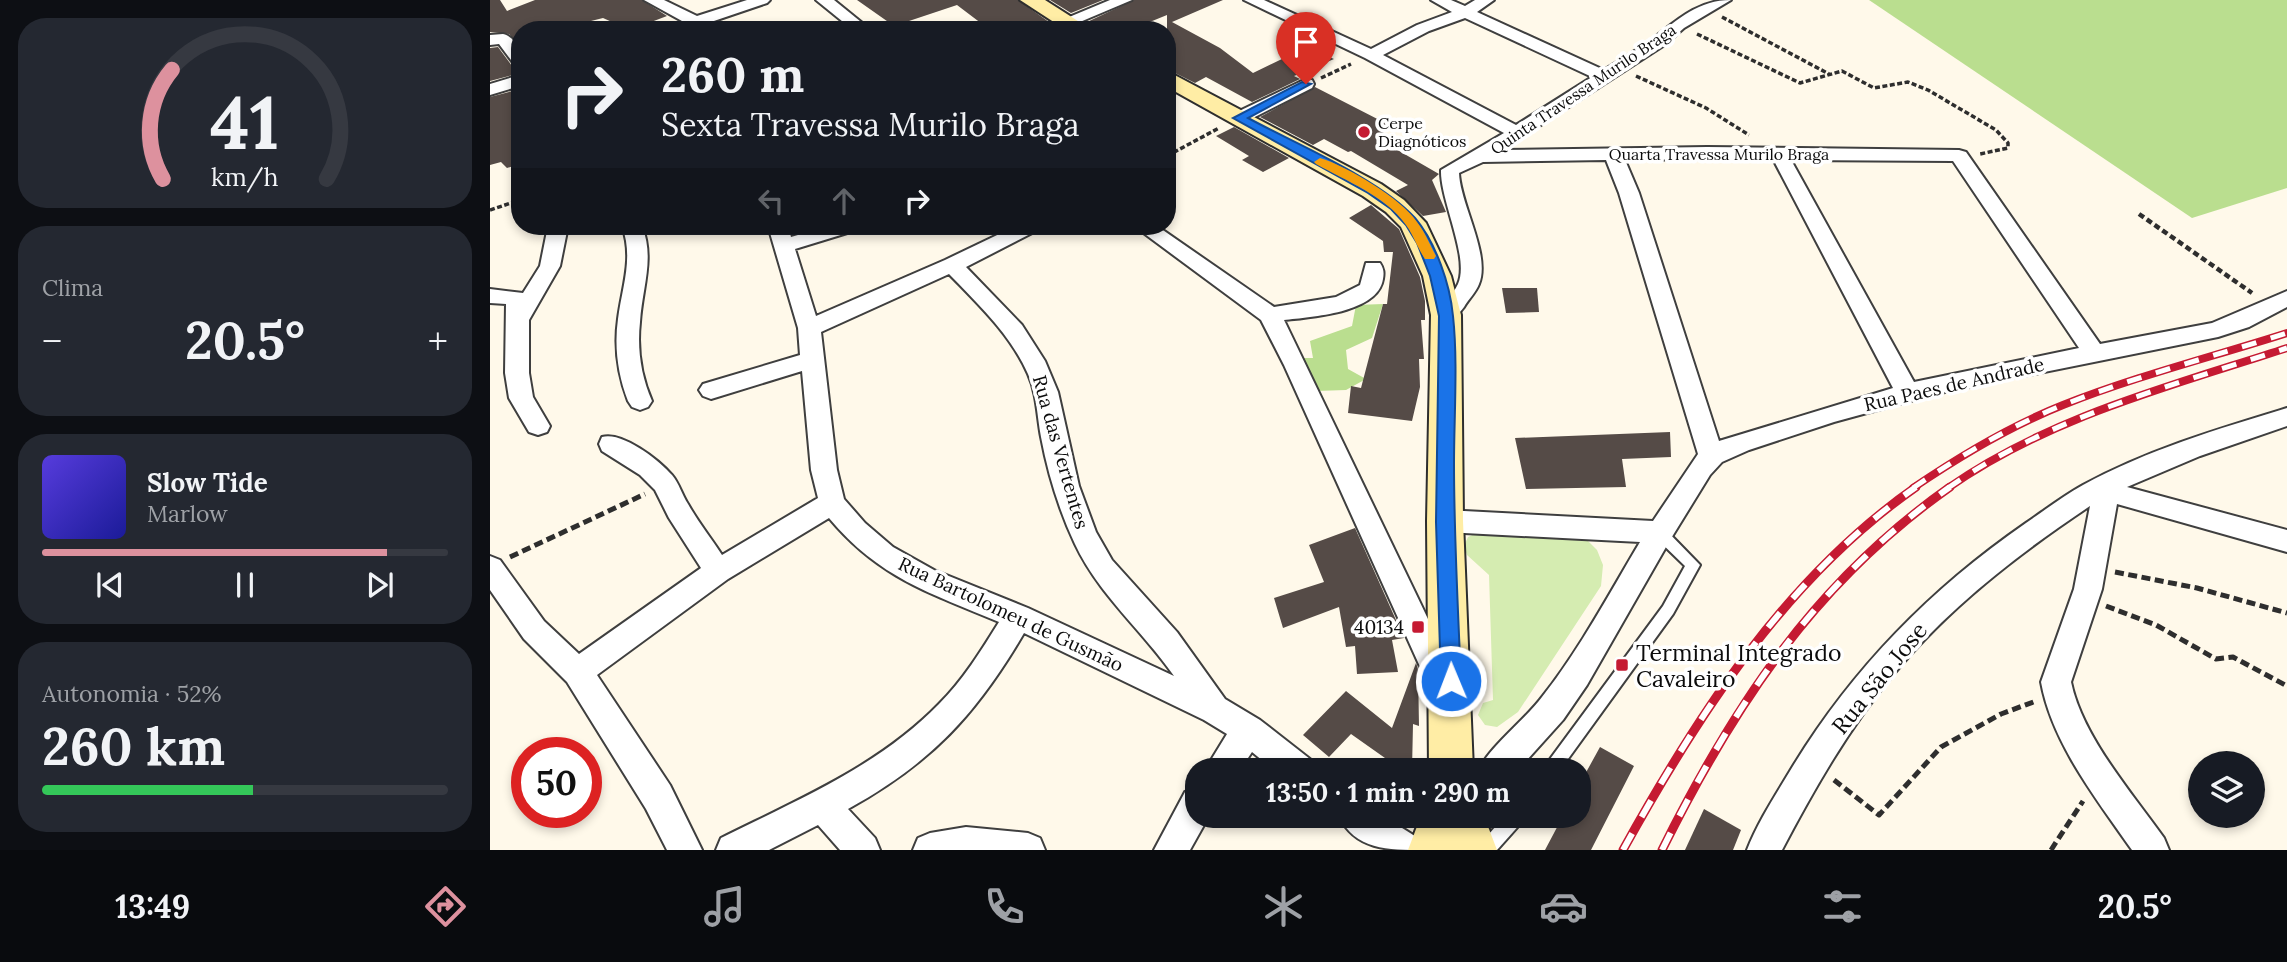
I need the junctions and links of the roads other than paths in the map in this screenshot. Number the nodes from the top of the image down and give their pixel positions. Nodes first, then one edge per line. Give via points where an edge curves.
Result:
1 (652, 0) edge
2 (762, 0) edge
3 (824, 0) edge
4 (1030, 0) edge
5 (1124, 0) edge
6 (1252, 0) edge
7 (1439, 0) edge
8 (1486, 0) edge
9 (1723, 0) edge
10 (1466, 12) junction
11 (695, 21) edge
12 (712, 21) edge
13 (851, 21) edge
14 (1066, 21) edge
15 (1084, 21) edge
16 (495, 39) edge
17 (511, 53) edge
18 (1371, 55) junction
19 (1611, 72) junction
20 (511, 83) edge
21 (1176, 83) edge
22 (1306, 84) road end
23 (490, 90) edge
24 (1239, 118) junction
25 (1517, 133) junction
26 (1613, 154) junction
27 (1779, 154) junction
28 (1480, 156) junction
29 (556, 235) edge
30 (636, 235) edge
31 (782, 235) edge
32 (1013, 235) edge
33 (1157, 235) edge
34 (952, 265) junction
35 (1373, 268) dead end
36 (490, 296) edge
37 (2280, 303) edge
38 (1270, 315) junction
39 (1446, 316) junction
40 (518, 320) junction
41 (809, 328) junction
42 (2094, 353) junction
43 (812, 360) junction
44 (711, 390) dead end
45 (1907, 392) junction
46 (640, 401) dead end
47 (2287, 417) edge
48 (538, 426) dead end
49 (611, 444) dead end
50 (1711, 455) junction
51 (2102, 490) junction
52 (832, 503) junction
53 (1445, 522) junction
54 (1659, 532) junction
55 (2287, 541) edge
56 (496, 564) edge
57 (718, 570) junction
58 (1018, 617) junction
59 (578, 672) junction
60 (1451, 701) junction
61 (1216, 710) junction
62 (1249, 730) junction
63 (1229, 758) edge
64 (1284, 758) edge
65 (1451, 758) edge
66 (1510, 758) edge
67 (1559, 758) edge
68 (822, 805) junction
69 (1185, 825) edge
70 (1372, 828) edge
71 (1440, 828) edge
72 (1466, 828) edge
73 (1505, 828) edge
74 (685, 850) edge
75 (733, 850) edge
76 (863, 850) edge
77 (930, 850) edge
78 (1028, 850) edge
79 (1171, 850) edge
80 (1406, 850) edge
81 (1431, 850) edge
82 (1474, 850) edge
83 (1486, 850) edge
84 (1764, 850) edge
85 (2152, 850) edge

1 - 11 street
2 - 12 street
3 - 13 street
4 - 14 main road
5 - 15 street
6 - 18 street
7 - 10 street
8 - 10 street
9 - 19 street, Quinta Travessa Murilo Braga
10 - 18 street
10 - 19 street
16 - 17 street
18 - 25 street
19 - 25 street, Quinta Travessa Murilo Braga
20 - 23 street
21 - 24 main road
22 - 24 street
24 - 39 main road via 1395,206 1424,243
25 - 28 street, Quinta Travessa Murilo Braga
26 - 27 street, Quarta Travessa Murilo Braga
26 - 28 street, Quarta Travessa Murilo Braga
26 - 50 street via 1637,216
27 - 42 street, Quarta Travessa Murilo Braga via 1958,156
27 - 45 street
28 - 39 street, Quinta Travessa Murilo Braga via 1456,165 1448,175 1471,268 1469,284
29 - 40 street via 550,266
30 - 46 street via 639,255 628,341
31 - 41 street, Rua Bartolomeu de Gusmão
32 - 34 street
33 - 38 street
34 - 41 street
34 - 61 street, Rua das Vertentes via 1004,320 1035,363 1071,496 1098,562 1176,651
35 - 38 street via 1366,293 1352,300
36 - 40 street via 516,298
37 - 42 street, Rua Paes de Andrade via 2254,318 2205,335
38 - 60 street
39 - 53 main road
40 - 48 street via 521,398
41 - 43 street, Rua Bartolomeu de Gusmão
42 - 45 street, Rua Paes de Andrade
43 - 44 street
43 - 52 street, Rua Bartolomeu de Gusmão
45 - 50 street, Rua Paes de Andrade
47 - 51 street, Rua São Jose via 2197,447
49 - 57 street via 665,484
50 - 54 street
51 - 55 street
51 - 84 street, Rua São Jose via 2007,550 1901,643 1812,763
51 - 85 street via 2086,598 2056,682 2056,694 2069,722
52 - 57 street
52 - 58 street, Rua Bartolomeu de Gusmão via 883,555 923,578
53 - 54 street
53 - 60 main road
54 - 66 street via 1600,637 1543,722
54 - 67 lane via 1693,565 1668,610
56 - 59 street via 534,630
57 - 59 street
58 - 61 street, Rua Bartolomeu de Gusmão
58 - 68 street via 989,666 949,715 899,759
59 - 74 street via 658,797
60 - 65 main road
61 - 62 street, Rua Bartolomeu de Gusmão
62 - 63 street
62 - 64 street, Rua Bartolomeu de Gusmão
68 - 75 street
68 - 76 street
69 - 79 street
70 - 80 street
71 - 81 main road
72 - 82 main road
73 - 83 lane
77 - 78 street via 967,844

